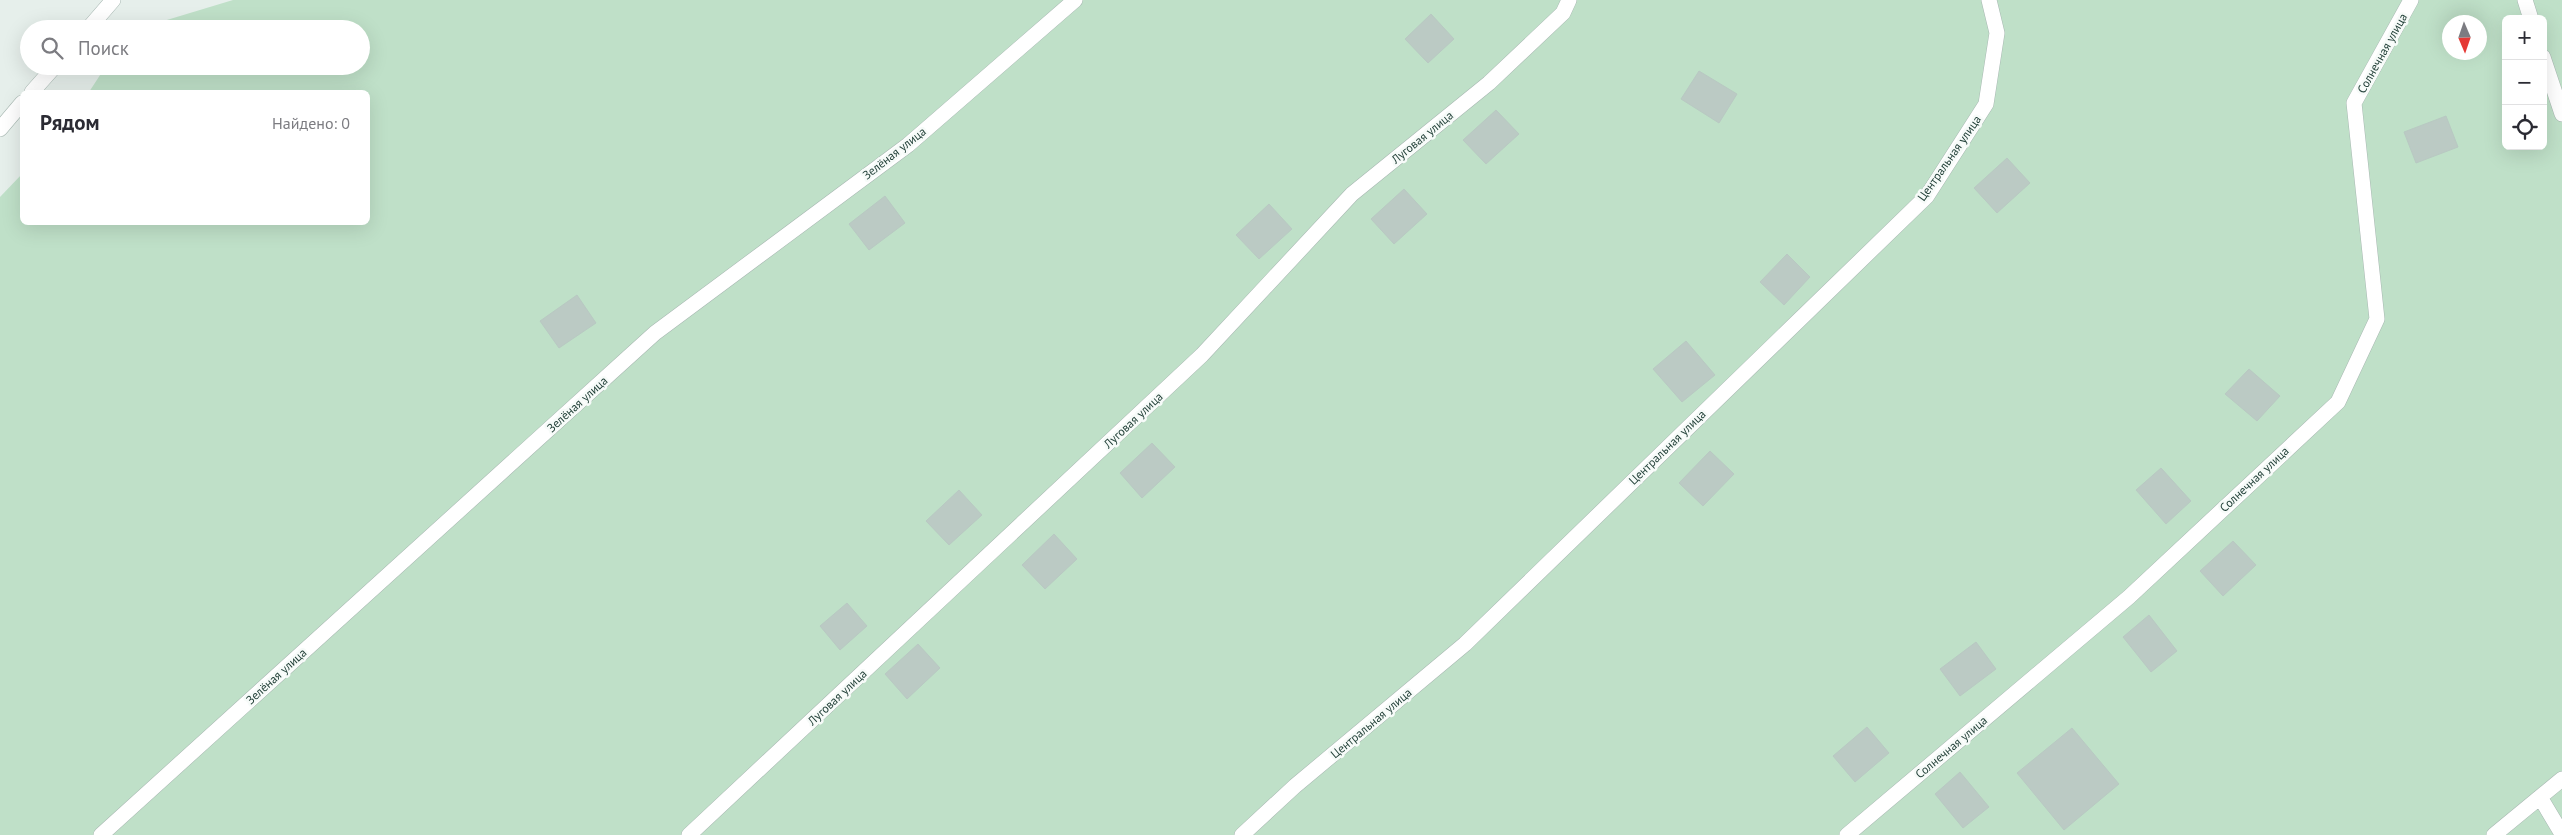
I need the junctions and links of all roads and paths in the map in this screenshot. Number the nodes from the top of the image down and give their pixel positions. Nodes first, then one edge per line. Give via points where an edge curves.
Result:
1 (113, 0) edge
2 (1075, 0) edge
3 (1569, 0) edge
4 (1989, 0) edge
5 (2412, 0) edge
6 (2525, 0) edge
7 (2530, 15) edge
8 (96, 20) edge
9 (2544, 60) edge
10 (47, 75) edge
11 (34, 90) edge
12 (20, 105) edge
13 (2562, 114) edge
14 (0, 129) edge
15 (2562, 779) edge
16 (2540, 797) junction
17 (2562, 834) edge
18 (101, 835) edge
19 (690, 835) edge
20 (1242, 835) edge
21 (1846, 835) edge
22 (2494, 835) edge

1 - 8 street
2 - 18 street, Зелёная улица via 908,145 655,333
3 - 19 street, Луговая улица via 1563,14 1489,83 1352,194 1202,355
4 - 20 street, Центральная улица via 1997,33 1986,104 1927,196 1465,644 1295,786
5 - 21 street, Солнечная улица via 2354,103 2377,319 2338,402 2129,597
6 - 7 street
9 - 13 street
10 - 11 street
12 - 14 street
15 - 16 street
16 - 17 street
16 - 22 street

